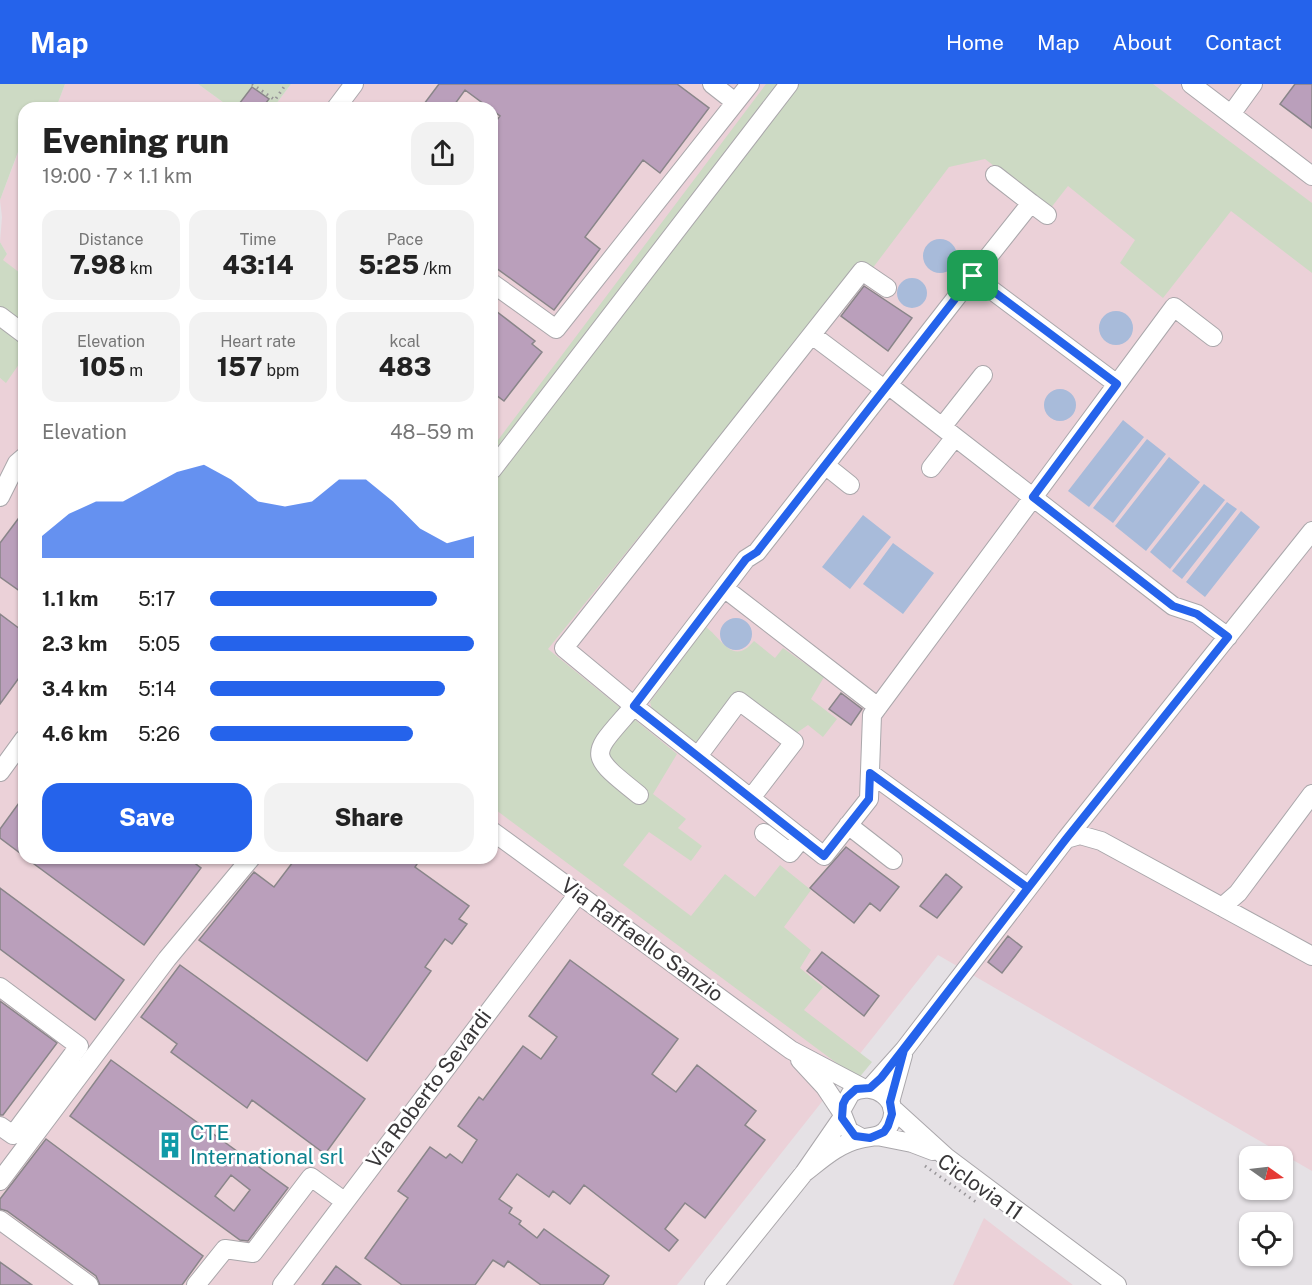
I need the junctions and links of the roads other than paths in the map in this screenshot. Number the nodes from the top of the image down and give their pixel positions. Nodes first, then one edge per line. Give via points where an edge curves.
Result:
1 (354, 84) edge
2 (712, 84) edge
3 (750, 84) edge
4 (789, 84) edge
5 (1191, 84) edge
6 (1253, 84) edge
7 (340, 102) edge
8 (735, 102) junction
9 (1232, 113) junction
10 (995, 175) dead end
11 (1312, 176) edge
12 (1031, 203) junction
13 (1047, 215) dead end
14 (973, 276) junction
15 (498, 287) edge
16 (887, 288) dead end
17 (0, 316) edge
18 (18, 330) edge
19 (812, 335) junction
20 (1213, 337) dead end
21 (982, 375) dead end
22 (1117, 384) junction
23 (886, 387) junction
24 (949, 432) junction
25 (14, 461) edge
26 (498, 463) edge
27 (825, 465) junction
28 (931, 468) dead end
29 (850, 485) dead end
30 (0, 497) edge
31 (1033, 497) junction
32 (1312, 531) edge
33 (724, 588) junction
34 (1228, 637) junction
35 (634, 706) junction
36 (878, 708) junction
37 (18, 747) edge
38 (698, 756) junction
39 (0, 772) edge
40 (870, 773) junction
41 (1312, 794) edge
42 (639, 795) dead end
43 (752, 798) junction
44 (848, 825) junction
45 (764, 832) dead end
46 (498, 835) edge
47 (802, 838) junction
48 (1066, 839) junction
49 (893, 860) dead end
50 (246, 864) edge
51 (1028, 888) junction
52 (578, 894) junction
53 (1221, 907) junction
54 (1312, 956) edge
55 (0, 987) edge
56 (791, 1050) junction
57 (904, 1050) junction
58 (866, 1088) junction
59 (891, 1105) junction
60 (841, 1115) junction
61 (18, 1132) edge
62 (869, 1137) junction
63 (946, 1157) junction
64 (0, 1166) edge
65 (804, 1173) junction
66 (0, 1181) edge
67 (344, 1201) junction
68 (0, 1220) edge
69 (89, 1285) edge
70 (196, 1285) edge
71 (282, 1285) edge
72 (714, 1285) edge
73 (1117, 1285) edge

1 - 7 street
2 - 8 street
3 - 8 street
4 - 26 street
5 - 9 street
6 - 9 street
8 - 15 street via 556,329
9 - 11 street
10 - 12 street
12 - 13 street
12 - 14 street
14 - 22 street
14 - 23 street
16 - 19 street via 862,271
17 - 18 street
19 - 23 street
19 - 35 street via 564,648
20 - 22 street via 1174,307
21 - 24 street
22 - 31 street
23 - 24 street
23 - 27 street
24 - 28 street
24 - 31 street
25 - 30 street
27 - 29 street
27 - 33 street
31 - 34 street via 1173,606 1197,614
31 - 36 street
32 - 34 street
33 - 35 street
33 - 36 street
34 - 48 street
35 - 38 street
35 - 42 street via 600,747 599,757 603,767
36 - 40 street via 872,716
37 - 39 street
38 - 43 street
38 - 43 street via 740,701 794,742
40 - 44 street via 869,799
40 - 51 street
41 - 53 street via 1238,893
43 - 47 street
44 - 47 street via 824,856
44 - 49 street
45 - 47 street via 790,853
46 - 52 street, Via Raffaello Sanzio
48 - 51 street
48 - 53 street via 1080,836 1101,841
50 - 61 street
51 - 57 street
52 - 56 street, Via Raffaello Sanzio
52 - 67 street, Via Roberto Sevardi
53 - 54 street
55 - 61 street via 79,1046
56 - 58 street, Via Raffaello Sanzio
56 - 60 street, Via Raffaello Sanzio via 825,1087
57 - 58 street
57 - 59 street
58 - 59 street, Via Raffaello Sanzio via 882,1092
58 - 60 street via 846,1098
59 - 62 street via 888,1126
59 - 63 street, Via Raffaello Sanzio
60 - 62 street, Via Raffaello Sanzio via 849,1131
60 - 65 street
61 - 64 street
61 - 66 street
62 - 63 street, Via Raffaello Sanzio via 912,1143
62 - 65 street via 834,1149
63 - 73 street, Via Raffaello Sanzio
65 - 72 street
67 - 70 street via 311,1177 253,1253 225,1249
67 - 71 street, Via Roberto Sevardi
68 - 69 street

